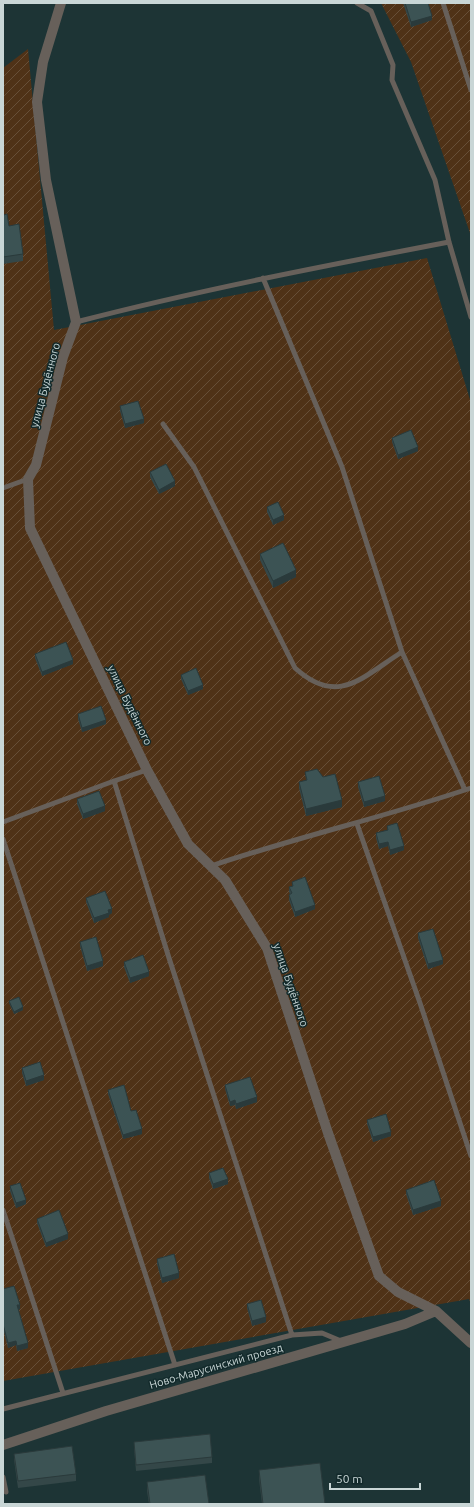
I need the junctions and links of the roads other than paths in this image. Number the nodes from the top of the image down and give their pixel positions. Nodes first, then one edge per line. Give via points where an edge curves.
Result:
1 (61, 3) edge
2 (357, 3) edge
3 (443, 3) edge
4 (471, 90) edge
5 (448, 242) junction
6 (263, 278) junction
7 (471, 317) edge
8 (76, 322) junction
9 (163, 424) dead end
10 (28, 479) junction
11 (3, 488) edge
12 (402, 652) junction
13 (147, 770) junction
14 (114, 781) junction
15 (471, 788) edge
16 (465, 790) junction
17 (3, 822) edge
18 (357, 824) junction
19 (3, 839) edge
20 (211, 866) junction
21 (471, 1156) edge
22 (3, 1210) edge
23 (436, 1311) junction
24 (292, 1335) junction
25 (343, 1342) junction
26 (471, 1343) edge
27 (175, 1365) junction
28 (63, 1393) junction
29 (3, 1409) edge
30 (3, 1445) edge
31 (3, 1477) edge
32 (6, 1492) dead end

1 - 8 street via 43,62 37,102 46,180
2 - 5 lane via 371,11 393,65 392,80 434,180
3 - 4 lane
5 - 6 lane
5 - 7 lane
6 - 8 lane
6 - 12 lane via 342,467
8 - 10 street, улица Будённого via 63,357 36,465
9 - 12 lane via 194,467 295,668 306,678 324,687 340,688
10 - 11 lane
10 - 13 street, улица Будённого via 30,528
12 - 16 lane
13 - 14 lane
13 - 20 street, улица Будённого via 188,844
14 - 17 lane
14 - 24 lane
15 - 16 lane
16 - 18 lane
18 - 20 lane via 268,847
18 - 21 lane
19 - 27 lane
20 - 23 street, улица Будённого via 225,880 267,948 328,1133 379,1276 398,1292
22 - 28 lane
23 - 25 street, Ново-Марусинский проезд via 405,1324
23 - 26 street, улица Будённого
24 - 25 lane via 322,1334
24 - 27 lane
25 - 30 street, Ново-Марусинский проезд via 106,1411
27 - 28 lane
28 - 29 lane
31 - 32 lane

